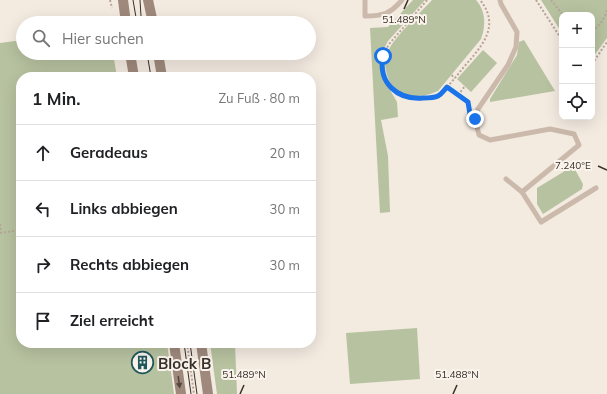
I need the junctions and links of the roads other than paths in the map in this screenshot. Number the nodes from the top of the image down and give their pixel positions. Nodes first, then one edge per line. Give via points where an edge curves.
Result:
1 (123, 0) edge
2 (148, 0) edge
3 (365, 0) edge
4 (402, 0) edge
5 (500, 0) edge
6 (125, 16) edge
7 (151, 16) edge
8 (131, 60) edge
9 (159, 60) edge
10 (133, 72) edge
11 (161, 72) edge
12 (506, 179) dead end
13 (596, 188) dead end
14 (522, 192) junction
15 (175, 348) edge
16 (202, 348) edge
17 (181, 394) edge
18 (208, 394) edge

1 - 6 main road
2 - 7 main road
3 - 4 lane via 365,16 381,16
5 - 14 lane via 517,32 516,47 508,65 478,109 475,119 479,135 490,140 550,129 574,134 579,146
8 - 10 main road
9 - 11 main road
12 - 14 lane
13 - 14 lane via 541,222
15 -> 17 main road
16 - 18 main road

